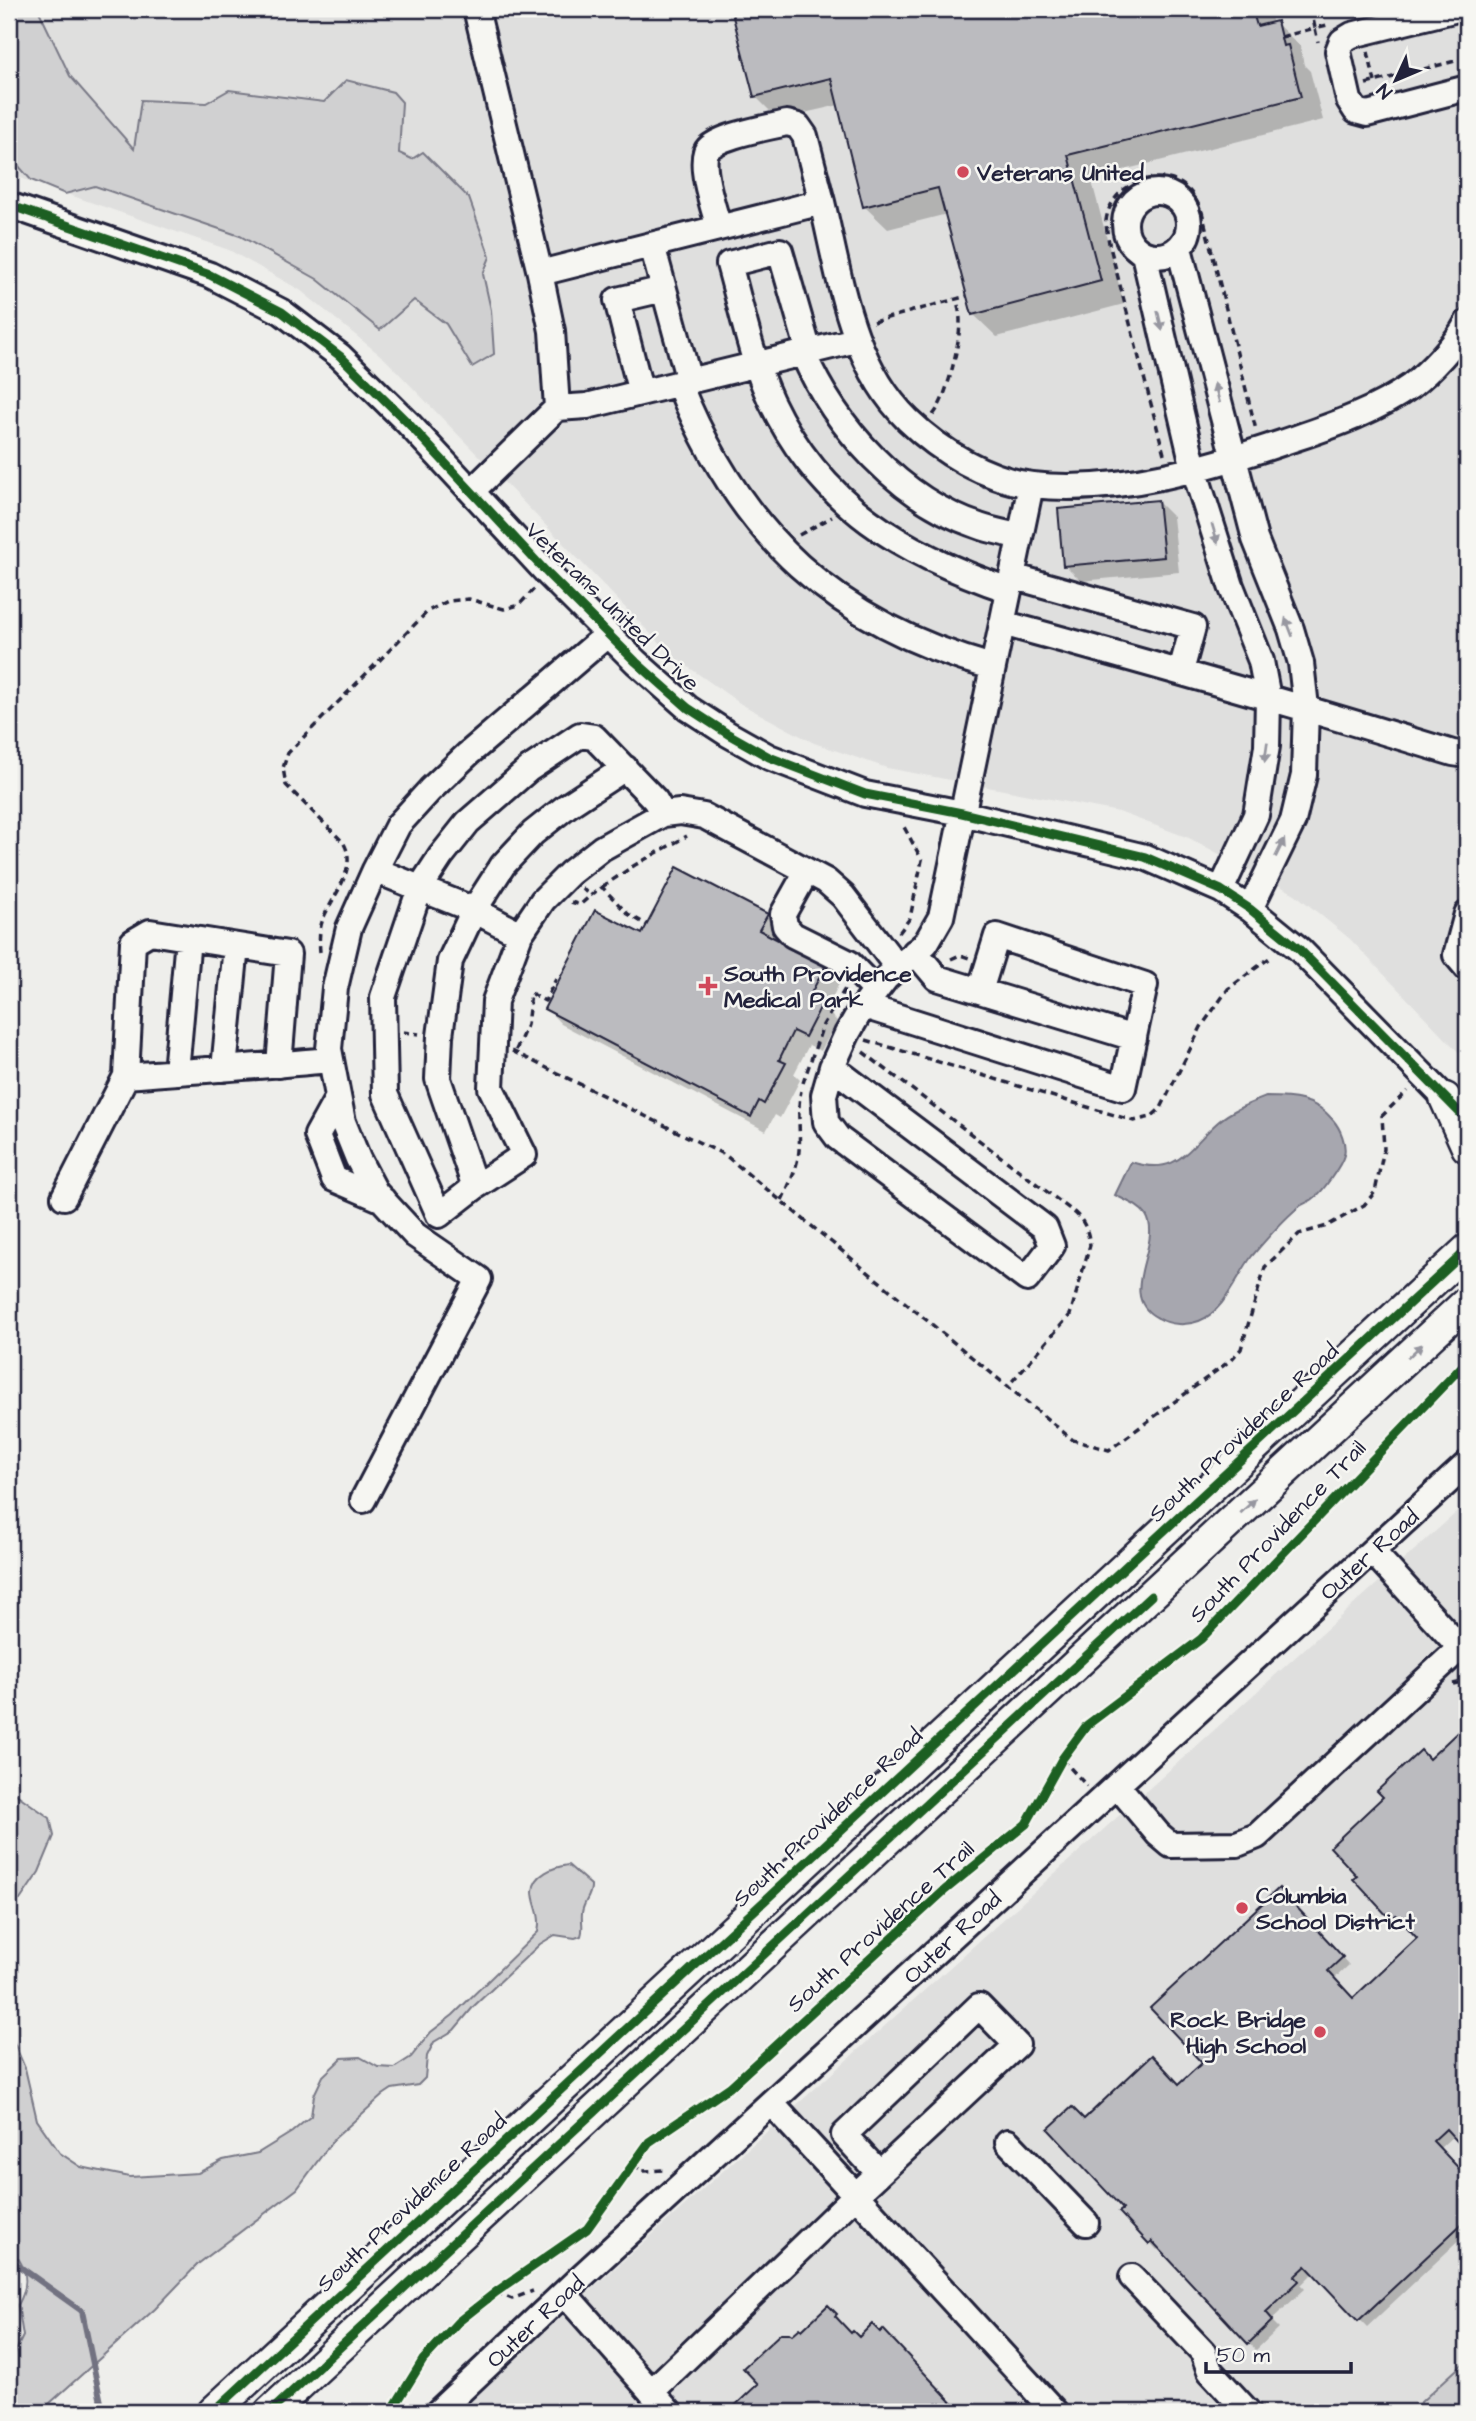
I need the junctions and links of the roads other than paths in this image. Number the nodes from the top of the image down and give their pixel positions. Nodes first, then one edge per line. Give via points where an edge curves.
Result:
1 (476, 9) edge
2 (1457, 9) edge
3 (1467, 88) edge
4 (822, 202) junction
5 (9, 205) edge
6 (719, 228) junction
7 (652, 245) junction
8 (1178, 248) junction
9 (1144, 254) junction
10 (540, 273) junction
11 (664, 289) junction
12 (1467, 323) edge
13 (856, 340) junction
14 (806, 353) junction
15 (757, 365) junction
16 (684, 382) junction
17 (641, 393) junction
18 (556, 408) junction
19 (1235, 459) junction
20 (1195, 469) junction
21 (1031, 485) junction
22 (472, 491) junction
23 (1020, 537) junction
24 (1010, 583) junction
25 (1002, 623) junction
26 (608, 634) junction
27 (992, 667) junction
28 (1181, 671) junction
29 (1268, 698) junction
30 (1306, 707) junction
31 (1467, 755) edge
32 (625, 768) junction
33 (962, 813) junction
34 (663, 814) junction
35 (374, 870) junction
36 (807, 871) junction
37 (420, 888) junction
38 (1221, 890) junction
39 (1250, 909) junction
40 (474, 910) junction
41 (1467, 914) edge
42 (520, 934) junction
43 (188, 938) junction
44 (236, 946) junction
45 (1464, 959) edge
46 (906, 960) junction
47 (979, 991) junction
48 (870, 999) junction
49 (1133, 1038) junction
50 (331, 1060) junction
51 (279, 1065) junction
52 (832, 1067) junction
53 (224, 1069) junction
54 (176, 1072) junction
55 (126, 1076) junction
56 (1445, 1098) junction
57 (1467, 1120) edge
58 (1467, 1147) edge
59 (475, 1187) junction
60 (64, 1197) dead end
61 (439, 1215) junction
62 (415, 1235) junction
63 (1467, 1250) edge
64 (1464, 1306) edge
65 (1467, 1464) edge
66 (363, 1500) dead end
67 (1372, 1551) junction
68 (1464, 1651) edge
69 (1117, 1785) junction
70 (771, 2102) junction
71 (1008, 2142) dead end
72 (879, 2173) junction
73 (856, 2195) junction
74 (1086, 2223) dead end
75 (1132, 2277) dead end
76 (564, 2293) junction
77 (651, 2392) junction
78 (213, 2412) edge
79 (270, 2412) edge
80 (438, 2412) edge
81 (669, 2412) edge
82 (1055, 2412) edge
83 (1248, 2412) edge

1 - 10 street
2 - 3 street via 1352,35 1342,40 1338,51 1349,100 1356,111 1367,114
4 - 6 street
4 - 6 street via 805,136 798,126 786,123 715,141 706,150
4 - 13 street
5 - 22 street, Veterans United Drive via 210,275 282,312 340,356
6 - 7 street
7 - 10 street
7 - 11 street
8 - 9 street via 1162,256
8 - 9 street via 1189,229 1185,208 1168,194 1146,194 1129,207 1124,229
19 -> 8 street
9 -> 20 street
10 - 18 street via 552,331
11 - 16 street
11 - 17 street via 617,300
12 - 19 street via 1435,363 1387,401
13 - 14 street
13 - 21 street via 883,390 908,420 945,450 989,474
14 - 15 street
14 - 15 street via 780,251 729,264
14 - 23 street via 814,379 862,448 940,509
15 - 16 street
15 - 24 street via 789,436 818,476 850,507 889,538 931,561
16 - 17 street
16 - 27 street via 697,428 724,478 784,552 822,587 863,613 914,640
17 - 18 street
18 - 22 street
19 - 20 street
30 -> 19 street via 1301,663 1255,539
20 - 21 street via 1132,481
20 -> 29 street via 1231,586 1261,662
21 - 23 street
22 - 26 street, Veterans United Drive
23 - 24 street
24 - 25 street
24 - 28 street via 1193,627
25 - 27 street
25 - 28 street
26 - 33 street, Veterans United Drive via 688,708 769,757 865,794
26 - 35 street via 430,790 398,825
27 - 33 street
28 - 29 street
29 - 30 street
29 -> 38 street via 1267,746 1256,815
30 - 31 street
39 -> 30 street via 1293,821 1304,775
32 - 34 street
32 - 37 street via 594,737 580,735 529,769 468,822
32 - 40 street via 533,833 503,865
33 - 38 street, Veterans United Drive via 1145,857
33 - 46 street via 941,917 926,943
34 - 36 street via 704,816
34 - 42 street via 602,848 570,873 543,900
35 - 37 street
35 - 50 street via 349,928 334,988
36 - 46 street via 843,896
36 - 48 street via 783,915 785,926 793,935 849,963
37 - 40 street
37 - 61 street via 383,997 385,1094
38 - 39 street, Veterans United Drive
39 - 56 street, Veterans United Drive via 1299,949
40 - 42 street
40 - 59 street via 450,961 438,1079
41 - 45 street
42 - 59 street via 495,1002 504,1047 491,1088 524,1155
43 - 44 street
43 - 54 street
43 - 55 street via 150,932 133,942
44 - 51 street via 288,954
44 - 53 street
46 - 47 street via 937,978
46 - 48 street
47 - 49 street
47 - 49 street via 997,936 1145,985
48 - 49 street via 1123,1088
48 - 52 street
50 - 51 street
50 - 62 street via 343,1122 358,1159 376,1193
51 - 53 street
52 - 52 street via 824,1095 825,1122 838,1138 1027,1279 1052,1246 1045,1228
53 - 54 street
54 - 55 street
55 - 60 street
56 - 57 street, Veterans United Drive
56 - 58 main road
59 - 61 street
61 - 62 street
62 - 66 street via 479,1279
63 - 78 main road, South Providence Road
79 -> 64 main road
65 - 67 street, Outer Road
67 - 68 street
67 - 69 street, Outer Road
68 - 69 street via 1257,1836 1237,1844 1171,1844
69 - 70 street, Outer Road
70 - 73 street
70 - 76 street, Outer Road
71 - 74 street
72 - 72 street via 1017,2045 979,2006 844,2135
72 - 73 street
73 - 77 street
73 - 82 street
75 - 83 street via 1203,2352 1210,2371
76 - 77 street
76 - 80 street, Outer Road
77 - 81 street

